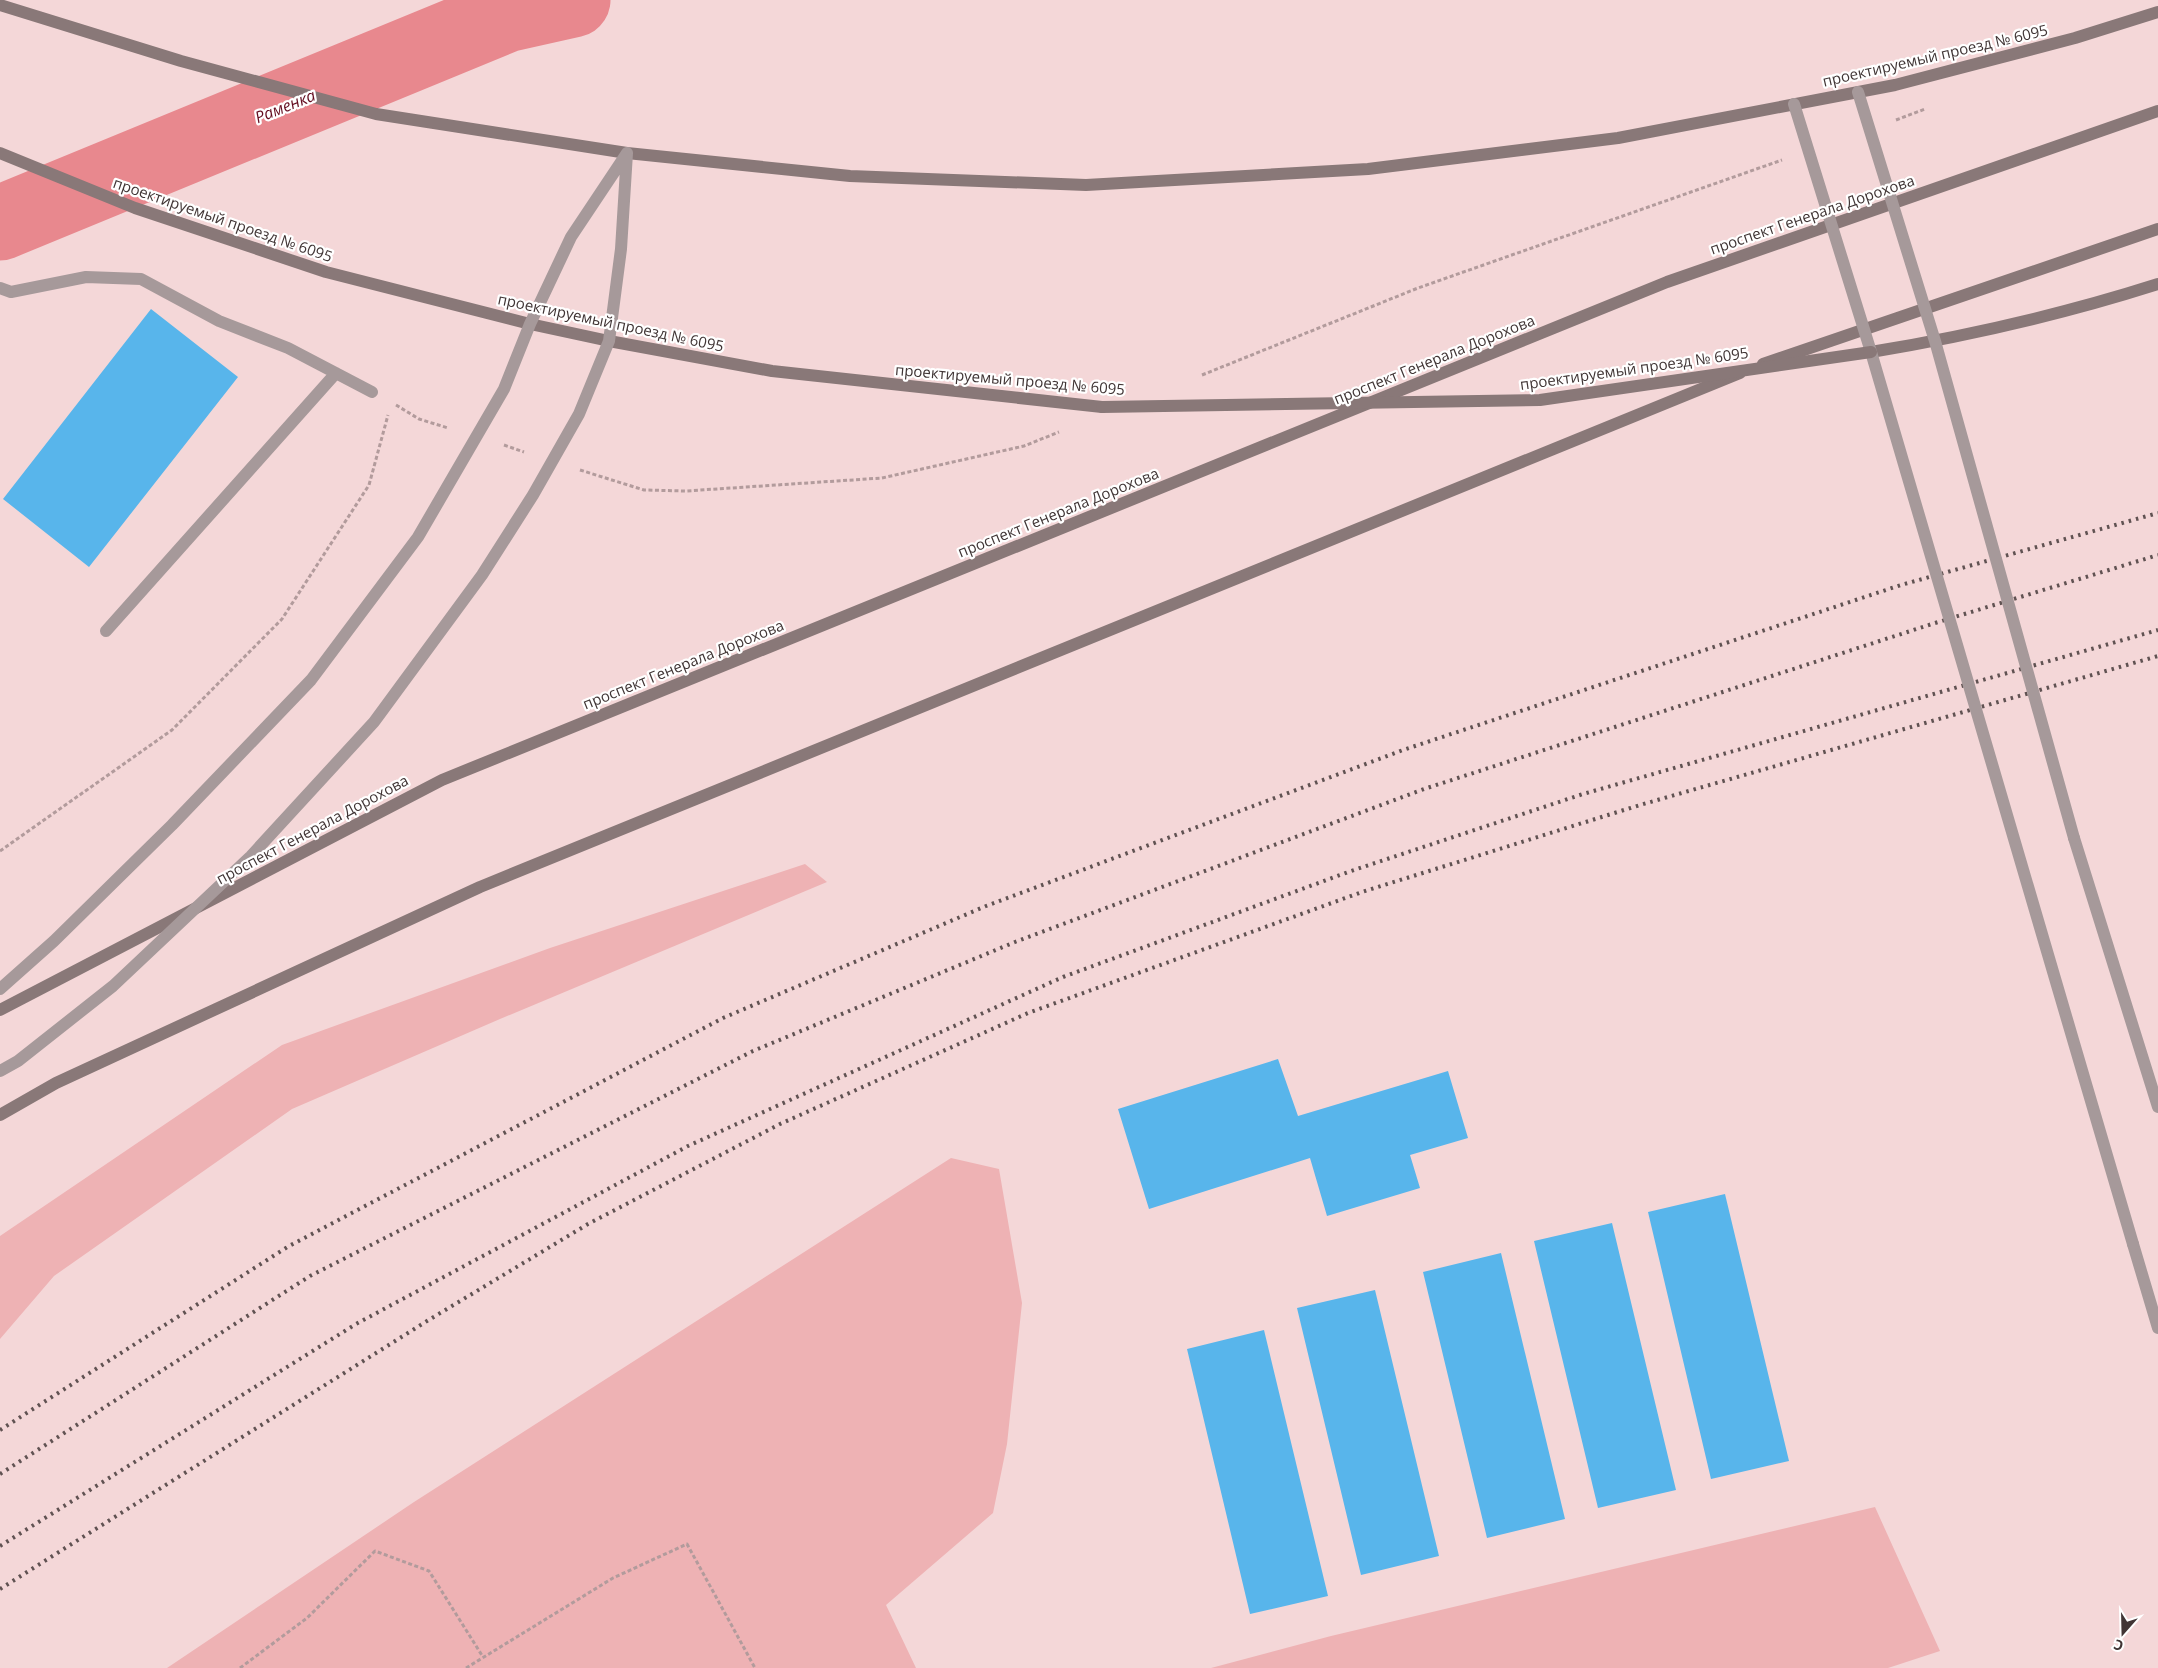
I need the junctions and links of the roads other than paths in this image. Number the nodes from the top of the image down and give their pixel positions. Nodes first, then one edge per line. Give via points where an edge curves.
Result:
1 (0, 4) edge
2 (2158, 12) edge
3 (1858, 92) junction
4 (1794, 104) junction
5 (2158, 111) edge
6 (0, 153) edge
7 (627, 153) junction
8 (2158, 228) edge
9 (2158, 284) edge
10 (0, 288) edge
11 (530, 324) junction
12 (1935, 341) junction
13 (609, 342) junction
14 (1871, 352) junction
15 (336, 373) junction
16 (372, 392) road end
17 (106, 631) dead end
18 (0, 989) edge
19 (0, 1010) edge
20 (0, 1071) edge
21 (2158, 1107) edge
22 (0, 1115) edge
23 (2158, 1328) edge

1 - 7 main road, проектируемый проезд № 6095 via 181,61 376,114
2 - 3 main road, проектируемый проезд № 6095 via 2075,38
3 - 4 main road, проектируемый проезд № 6095
3 - 12 street, bridge
4 - 7 main road, проектируемый проезд № 6095 via 1618,138 1368,169 1086,185 850,176
4 - 14 street, bridge
5 - 19 main road, проспект Генерала Дорохова via 1667,282 452,776
6 - 11 main road, проектируемый проезд № 6095 via 135,208 326,272
7 - 11 street, bridge via 571,237
7 - 13 street, bridge via 621,249
8 - 22 main road via 1749,369 480,887 56,1083
9 - 12 main road, проектируемый проезд № 6095 via 2088,306
10 - 15 street via 11,292 86,277 141,279 219,321 288,348
11 - 13 main road, проектируемый проезд № 6095
11 - 18 street, bridge via 504,389 418,537 311,680 172,825 54,941
12 - 14 main road, проектируемый проезд № 6095
12 - 21 street, bridge via 2074,838
13 - 14 main road, проектируемый проезд № 6095, bridge via 772,371 1102,407 1540,400
13 - 20 street, bridge via 579,414 533,495 482,575 374,722 251,856 113,986 18,1061
14 - 23 street, bridge
15 - 16 street
15 - 17 street

